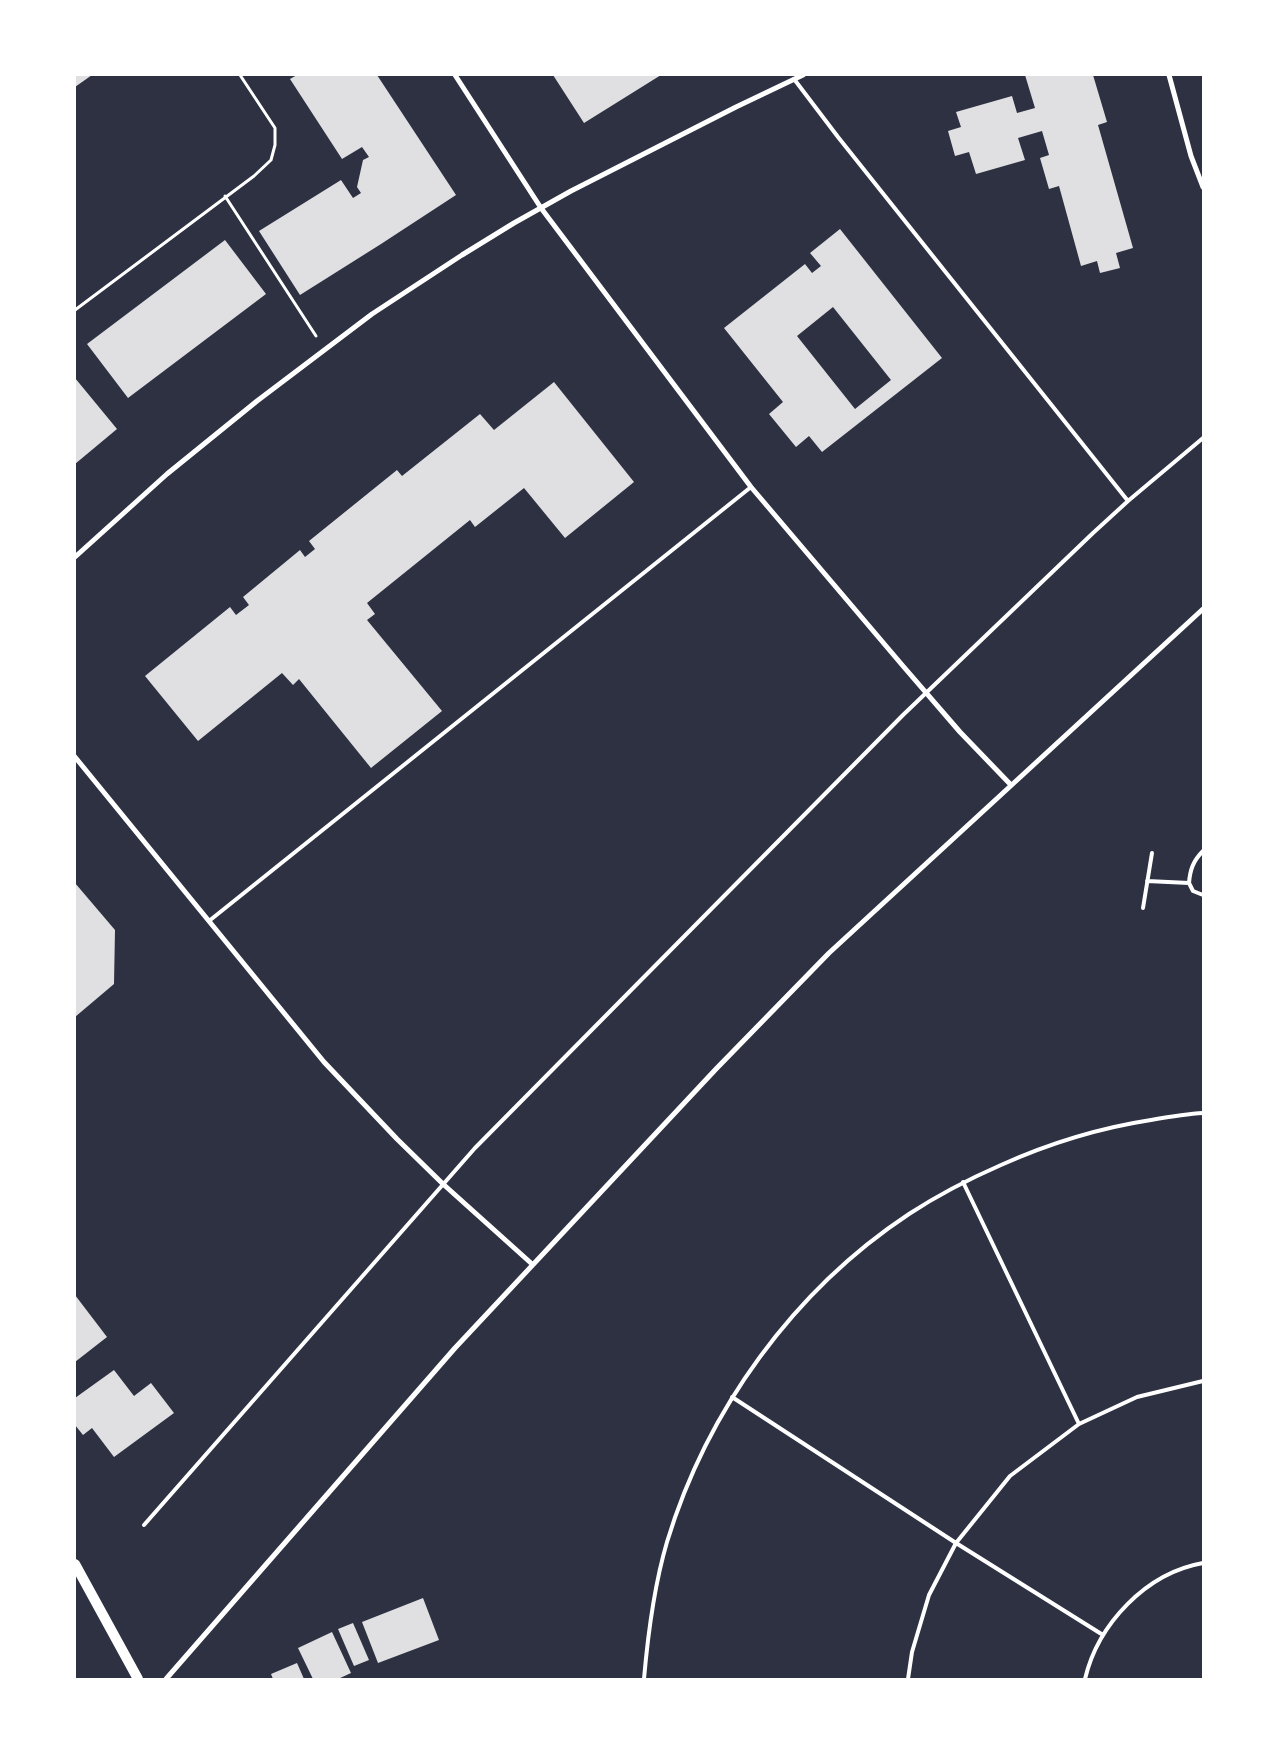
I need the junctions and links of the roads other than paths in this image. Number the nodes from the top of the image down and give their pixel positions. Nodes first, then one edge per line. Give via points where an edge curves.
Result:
1 (454, 75) edge
2 (803, 75) edge
3 (1169, 75) edge
4 (794, 78) junction
5 (1203, 187) edge
6 (541, 208) junction
7 (1203, 438) edge
8 (751, 487) junction
9 (1128, 501) junction
10 (75, 557) edge
11 (1203, 609) edge
12 (926, 693) junction
13 (75, 757) edge
14 (1010, 785) junction
15 (1203, 852) edge
16 (1152, 853) dead end
17 (1147, 881) junction
18 (1189, 883) junction
19 (1203, 895) edge
20 (1143, 908) dead end
21 (209, 921) junction
22 (1203, 1113) edge
23 (963, 1182) junction
24 (443, 1184) junction
25 (532, 1264) junction
26 (1203, 1381) edge
27 (732, 1397) junction
28 (1079, 1424) junction
29 (144, 1525) dead end
30 (956, 1543) junction
31 (1203, 1563) edge
32 (75, 1564) edge
33 (1102, 1635) junction
34 (138, 1679) edge
35 (166, 1679) edge
36 (644, 1679) edge
37 (908, 1679) edge
38 (1086, 1679) edge

1 - 6 street
2 - 4 street
3 - 5 street
4 - 6 street
4 - 9 lane
6 - 8 street
6 - 10 street via 462,255 324,349 167,474
7 - 9 lane
8 - 12 street
8 - 21 lane
9 - 12 lane
11 - 14 street
12 - 14 street
12 - 24 lane
13 - 21 street
14 - 25 street via 829,953
15 - 18 lane via 1195,859
16 - 17 lane
17 - 18 lane
17 - 20 lane
18 - 19 lane via 1193,891
21 - 24 street via 324,1062
22 - 23 lane via 1111,1126 1036,1149
23 - 27 lane via 908,1214 857,1253 811,1296 769,1345
23 - 28 lane
24 - 25 street
24 - 29 lane
25 - 35 street via 391,1420
26 - 28 lane via 1137,1397
27 - 30 lane
27 - 36 lane via 695,1468 667,1542 649,1619
28 - 30 lane via 1010,1476
30 - 33 lane
30 - 37 lane via 929,1595 912,1652
31 - 33 lane via 1167,1575 1142,1591 1120,1611
32 - 34 main road
33 - 38 lane via 1088,1665

